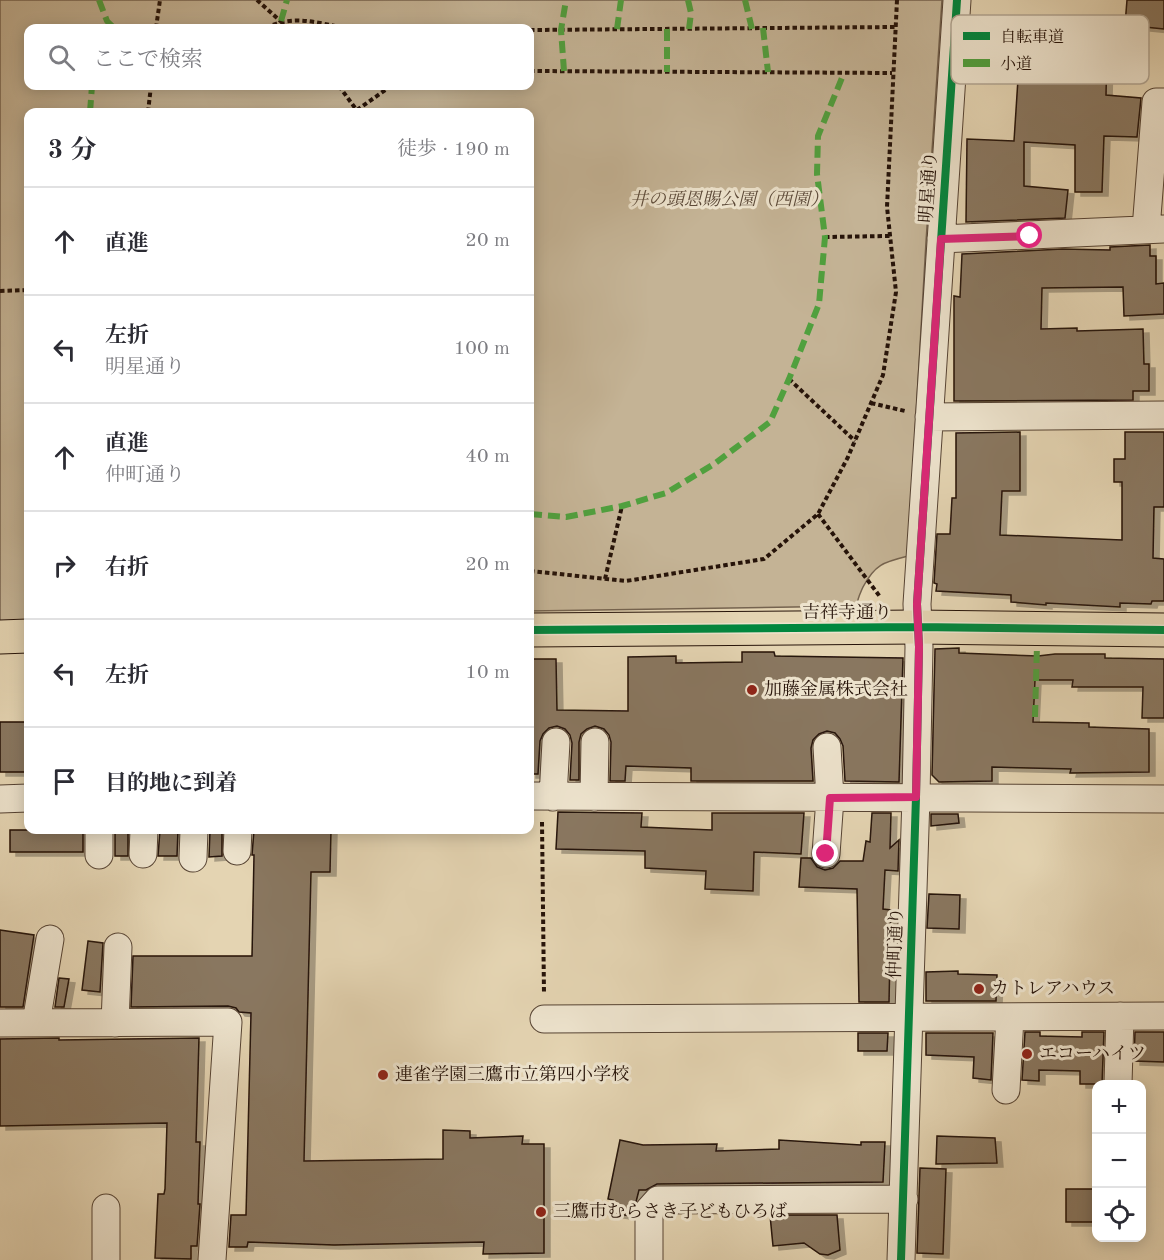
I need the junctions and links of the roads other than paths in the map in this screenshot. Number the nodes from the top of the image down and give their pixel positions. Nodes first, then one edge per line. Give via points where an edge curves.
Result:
1 (957, 0) edge
2 (956, 15) edge
3 (951, 84) edge
4 (1164, 102) edge
5 (1155, 229) edge
6 (941, 239) junction
7 (1164, 415) edge
8 (929, 417) junction
9 (917, 627) junction
10 (534, 630) edge
11 (1164, 630) edge
12 (24, 636) edge
13 (0, 637) edge
14 (556, 742) dead end
15 (595, 742) dead end
16 (827, 747) dead end
17 (541, 797) edge
18 (594, 797) junction
19 (916, 797) junction
20 (24, 798) edge
21 (830, 798) junction
22 (0, 799) edge
23 (1164, 799) edge
24 (194, 834) edge
25 (826, 854) dead end
26 (193, 858) dead end
27 (50, 939) dead end
28 (118, 947) dead end
29 (1120, 1016) junction
30 (1164, 1016) edge
31 (909, 1017) junction
32 (1010, 1017) junction
33 (544, 1019) road end
34 (0, 1023) edge
35 (36, 1023) junction
36 (115, 1023) junction
37 (1118, 1080) edge
38 (1006, 1090) dead end
39 (904, 1199) junction
40 (106, 1208) dead end
41 (106, 1260) edge
42 (212, 1260) edge
43 (649, 1260) edge
44 (901, 1260) edge

1 - 2 street, 明星通り
3 - 6 street, 明星通り
4 - 5 street via 1155,102
5 - 6 street
6 - 8 street, 明星通り
7 - 8 street
8 - 9 street, 明星通り
9 - 10 main road, 吉祥寺通り
9 - 11 main road, 吉祥寺通り
9 - 19 street, 仲町通り
12 - 13 main road
14 - 17 street
15 - 18 street
16 - 21 street
17 - 18 street
18 - 21 street
19 - 21 street
19 - 23 street
19 - 31 street, 仲町通り
20 - 22 street
21 - 25 street
24 - 26 street
27 - 35 street
28 - 36 street
29 - 30 street
29 - 32 street
29 - 37 street
31 - 32 street
31 - 33 street
31 - 39 street, 仲町通り
32 - 38 street
34 - 35 street
35 - 36 street
36 - 42 street via 228,1022
39 - 43 street via 657,1200 649,1210
39 - 44 street, 仲町通り
40 - 41 street

